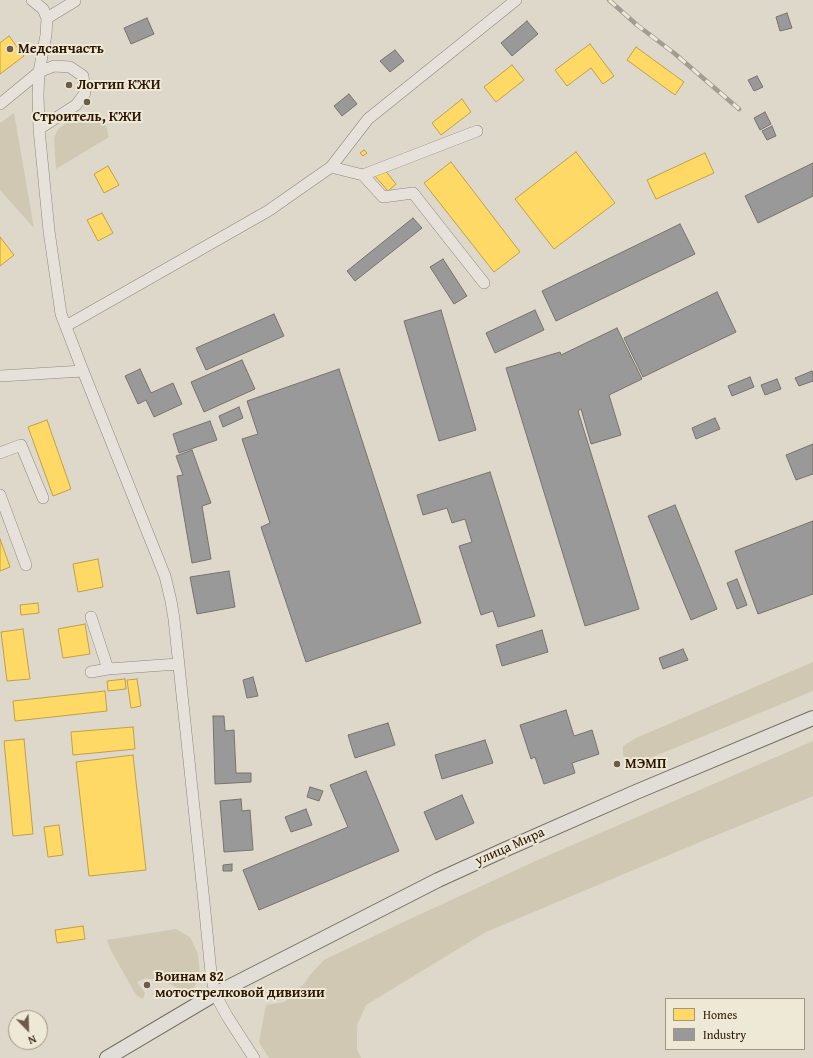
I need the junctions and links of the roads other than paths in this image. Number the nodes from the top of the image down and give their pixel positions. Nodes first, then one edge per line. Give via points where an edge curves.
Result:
1 (32, 0) edge
2 (516, 0) edge
3 (75, 1) dead end
4 (47, 18) junction
5 (39, 72) junction
6 (0, 104) edge
7 (39, 129) junction
8 (477, 131) dead end
9 (331, 167) junction
10 (363, 175) junction
11 (484, 283) dead end
12 (66, 326) junction
13 (83, 371) junction
14 (0, 376) edge
15 (0, 453) edge
16 (0, 495) edge
17 (43, 498) dead end
18 (26, 565) dead end
19 (91, 617) dead end
20 (178, 664) junction
21 (108, 669) junction
22 (91, 672) dead end
23 (813, 718) edge
24 (215, 994) junction
25 (107, 1058) edge
26 (254, 1058) edge

1 - 4 street via 43,9
2 - 9 street via 368,119
3 - 4 street
4 - 5 street
5 - 6 street
5 - 7 street
5 - 7 street via 54,66 70,67 83,76 84,93 76,105
7 - 12 street via 49,231 61,314
8 - 10 street
9 - 10 street
9 - 12 street via 268,211
10 - 11 street via 383,197 413,193
12 - 13 street
13 - 14 street
13 - 20 street via 165,576 174,619
15 - 17 street via 21,445
16 - 18 street
19 - 21 street
20 - 21 street
20 - 24 street via 209,963
21 - 22 street
23 - 24 main road, улица Мира via 472,864
24 - 25 main road, улица Мира
24 - 26 street

